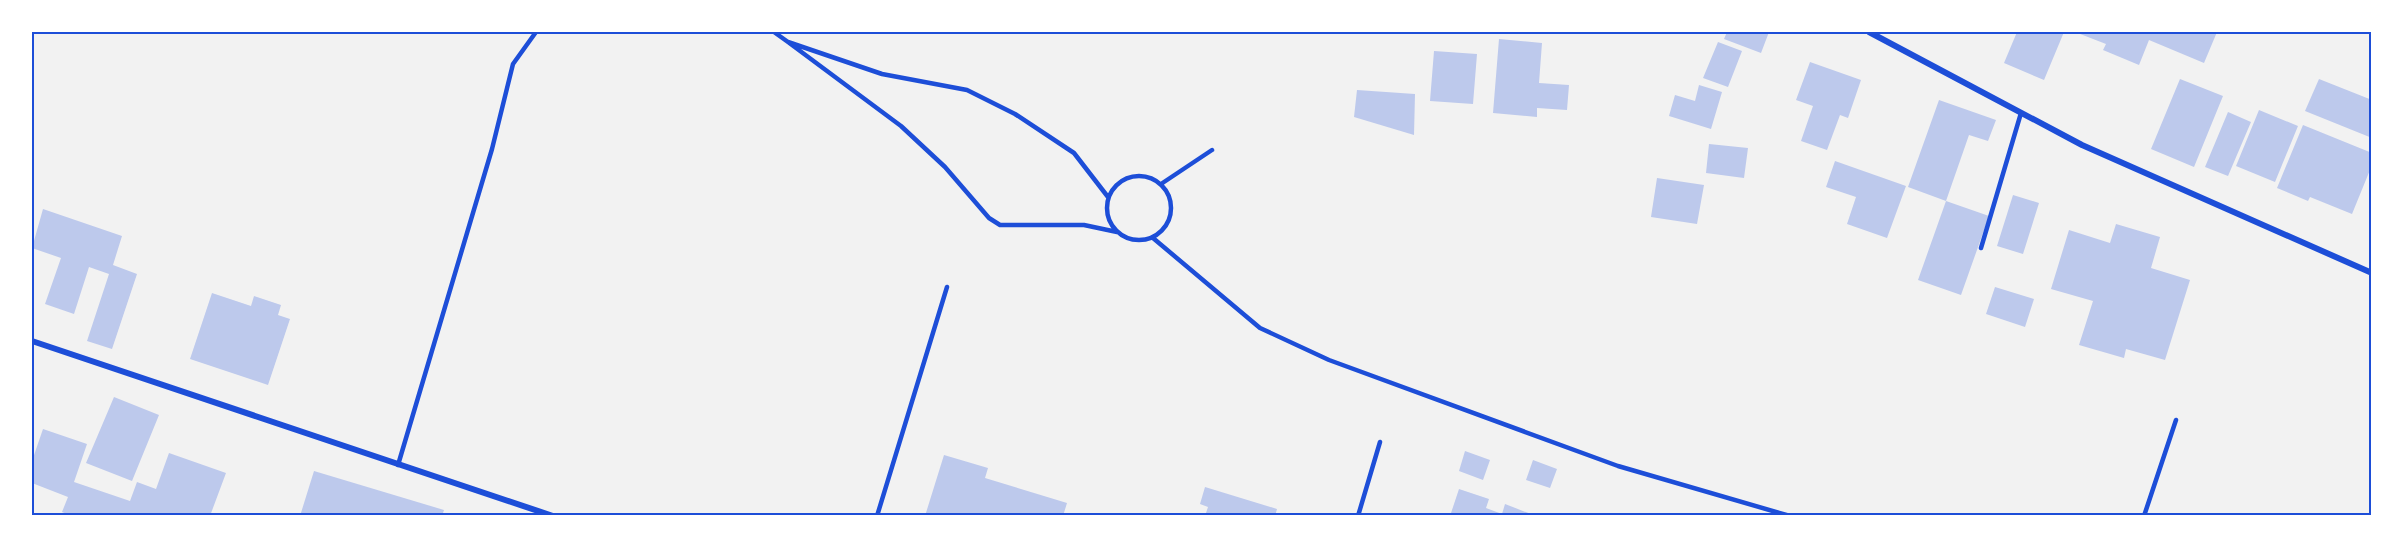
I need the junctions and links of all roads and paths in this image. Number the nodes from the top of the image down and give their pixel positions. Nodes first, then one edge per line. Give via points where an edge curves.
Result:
1 (536, 32) edge
2 (774, 32) edge
3 (1869, 32) edge
4 (788, 42) junction
5 (2020, 113) junction
6 (1212, 150) dead end
7 (1161, 184) junction
8 (1108, 197) junction
9 (1117, 232) junction
10 (1153, 238) junction
11 (1981, 248) dead end
12 (2372, 273) edge
13 (947, 287) dead end
14 (32, 341) edge
15 (2176, 420) dead end
16 (1380, 442) dead end
17 (398, 465) junction
18 (553, 516) edge
19 (877, 516) edge
20 (1358, 516) edge
21 (1790, 516) edge
22 (2144, 516) edge

1 - 17 lane via 513,64 492,149
2 - 4 lane
3 - 5 street
4 - 8 lane via 882,74 967,90 1015,114 1074,153
4 - 9 lane via 901,126 1000,225 1084,225
5 - 11 lane
5 - 12 street via 2082,145
6 - 7 lane
7 - 8 lane via 1138,176 1126,179
7 - 10 lane via 1172,207 1170,219
8 - 9 lane via 1110,222
9 - 10 lane via 1128,238
10 - 21 lane via 1260,328 1329,360 1618,466
13 - 19 lane
14 - 17 street
15 - 22 lane
16 - 20 lane
17 - 18 street

